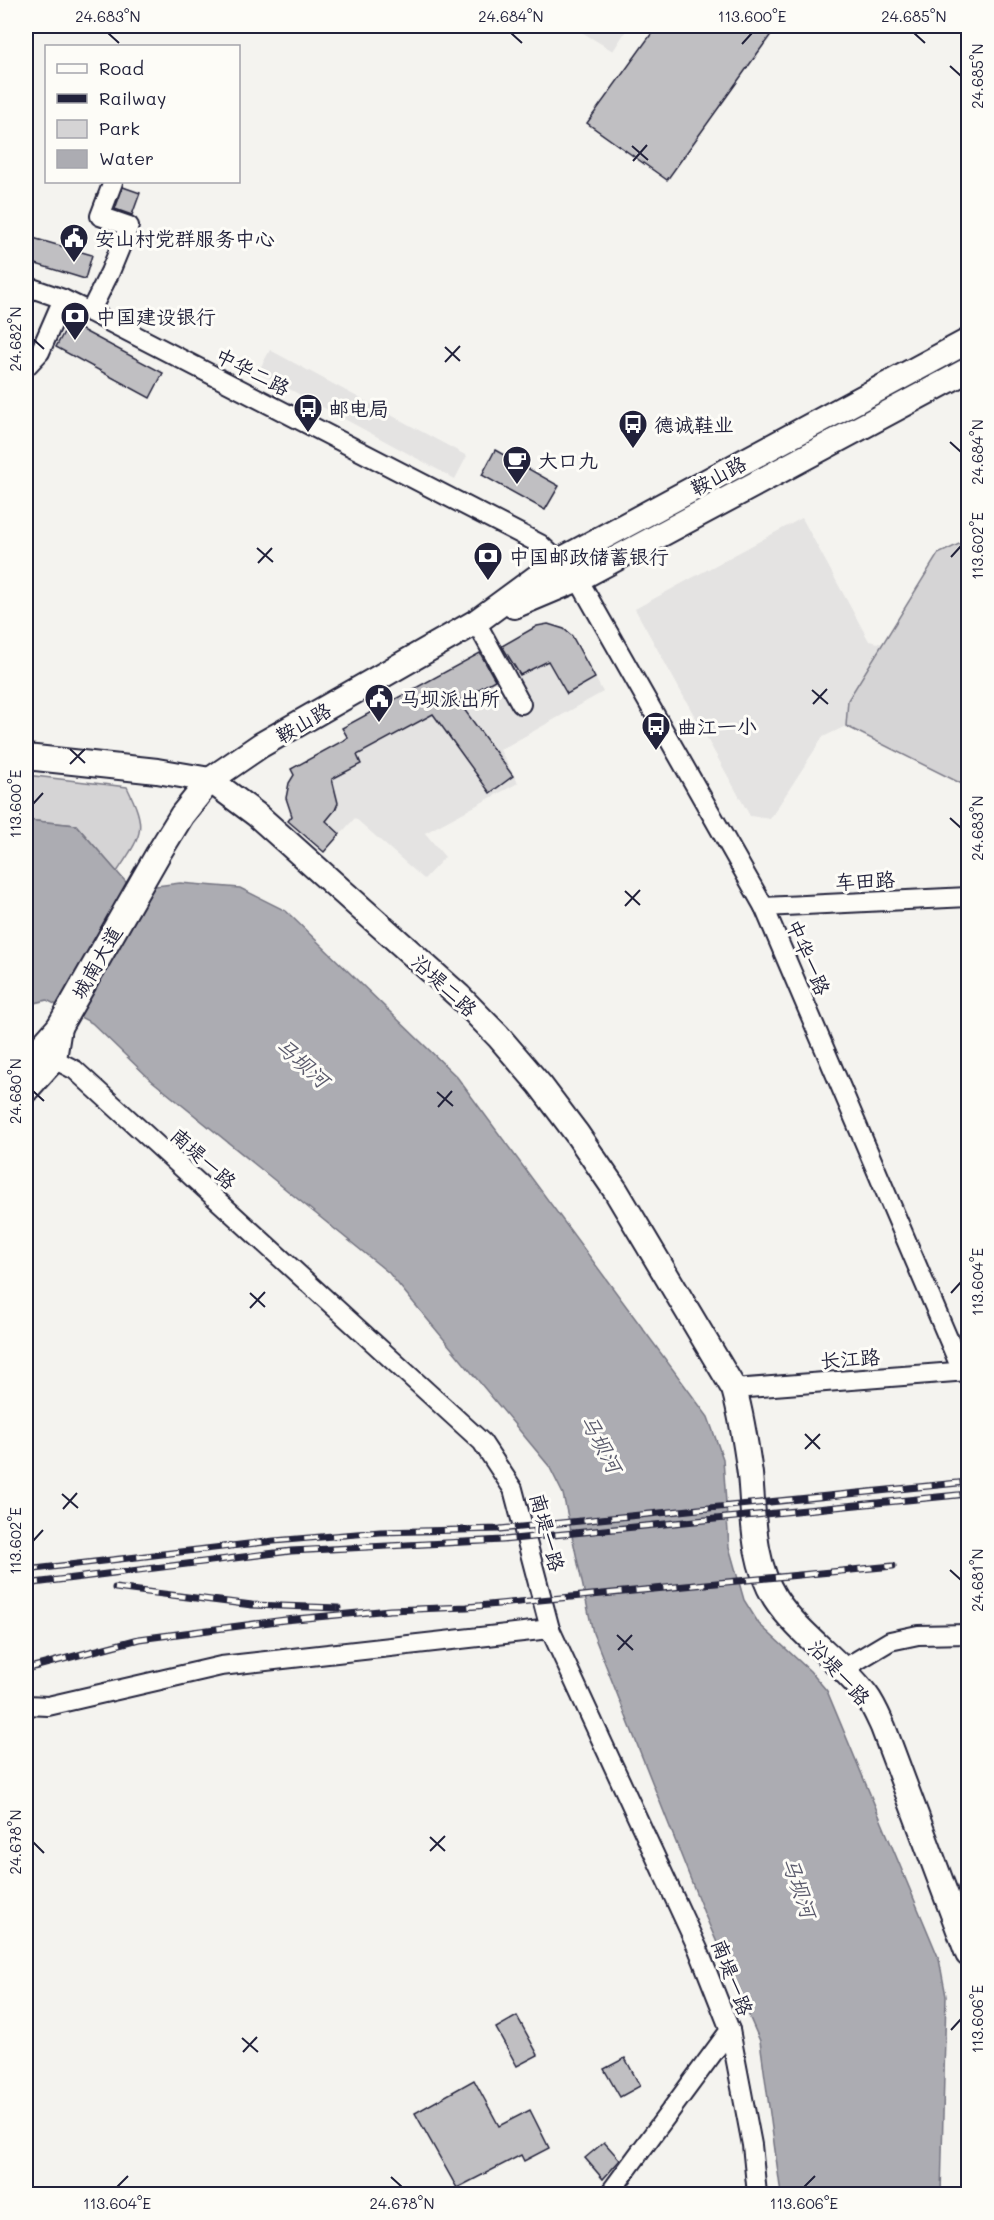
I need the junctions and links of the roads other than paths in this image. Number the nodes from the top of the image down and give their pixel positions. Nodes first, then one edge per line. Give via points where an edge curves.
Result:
1 (113, 183) edge
2 (26, 286) edge
3 (63, 299) junction
4 (90, 312) junction
5 (969, 340) edge
6 (26, 367) edge
7 (969, 370) edge
8 (559, 561) junction
9 (578, 579) junction
10 (476, 622) junction
11 (521, 704) dead end
12 (26, 757) edge
13 (210, 780) junction
14 (158, 854) joint
15 (969, 897) edge
16 (764, 907) junction
17 (36, 1056) edge
18 (26, 1090) edge
19 (965, 1371) edge
20 (734, 1389) junction
21 (550, 1629) junction
22 (969, 1634) edge
23 (843, 1669) junction
24 (26, 1705) edge
25 (969, 1954) edge
26 (730, 2030) junction
27 (609, 2194) edge
28 (757, 2194) edge

1 - 4 street via 100,216 129,226
2 - 3 street, 中华二路
3 - 4 street, 中华二路
3 - 6 street via 40,352
4 - 8 street, 中华二路 via 540,544
5 - 8 main road, 鞍山路
7 - 9 main road, 鞍山路
8 - 9 street, 中华二路
8 - 10 main road, 鞍山路
9 - 10 main road, 鞍山路
9 - 16 street, 中华一路
10 - 11 street
10 - 13 main road, 鞍山路 via 261,746
12 - 13 main road, 沿堤二路
13 - 14 main road, 鞍山路
13 - 20 main road, 沿堤二路 via 257,815 459,996 498,1036 540,1085 616,1191
14 - 17 main road, 城南大道 via 59,1027
15 - 16 street, 车田路
16 - 19 street, 中华一路
17 - 18 main road, 城南大道
17 - 21 street, 南堤一路 via 75,1070 482,1442 513,1489
19 - 20 street, 长江路
20 - 23 main road, 沿堤一路 via 743,1422 762,1570 775,1598 793,1621
21 - 24 street via 221,1666 48,1706
21 - 26 street, 南堤一路 via 698,1949
22 - 23 street via 918,1635 890,1641
23 - 25 main road, 沿堤一路 via 866,1696 883,1727
26 - 27 street
26 - 28 street, 南堤一路 via 752,2145

